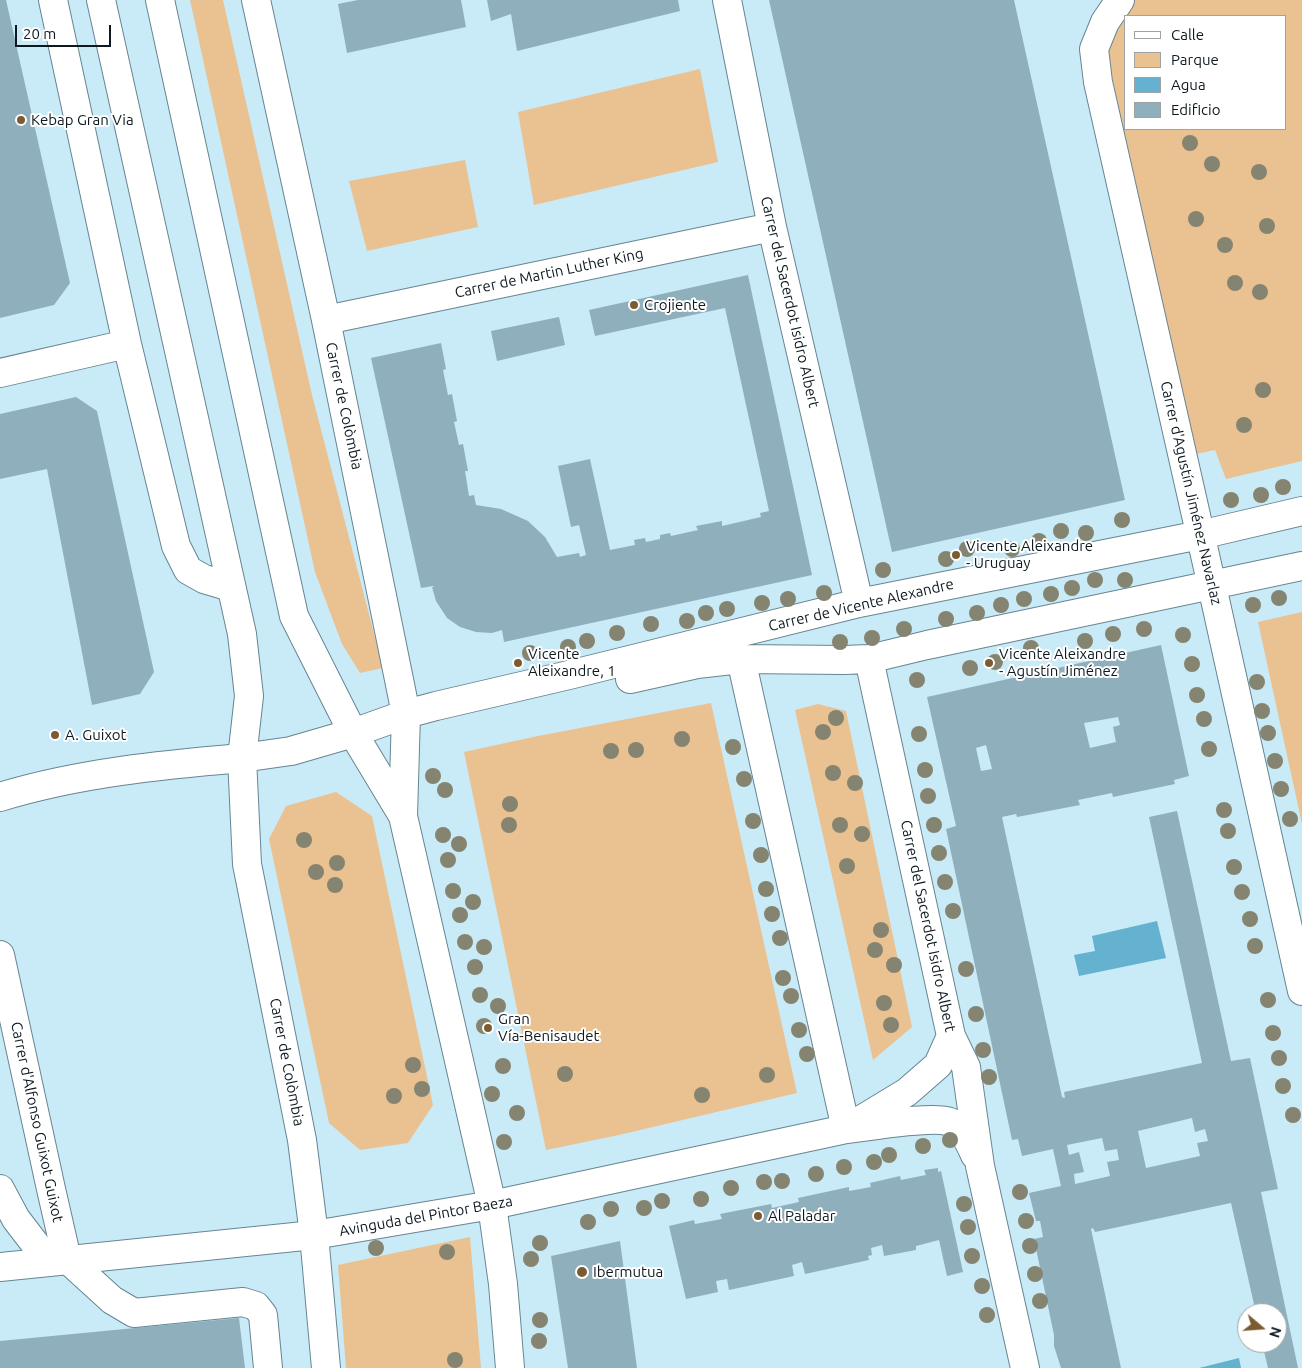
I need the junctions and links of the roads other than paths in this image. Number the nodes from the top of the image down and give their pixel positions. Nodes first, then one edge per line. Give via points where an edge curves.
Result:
1 (53, 0) edge
2 (101, 0) edge
3 (160, 0) edge
4 (256, 0) edge
5 (727, 0) edge
6 (1120, 0) edge
7 (772, 227) junction
8 (326, 320) junction
9 (127, 344) junction
10 (0, 372) edge
11 (1302, 511) edge
12 (1200, 535) junction
13 (1302, 566) edge
14 (1212, 586) junction
15 (231, 587) junction
16 (858, 603) junction
17 (741, 659) junction
18 (869, 659) junction
19 (568, 675) junction
20 (406, 714) junction
21 (353, 733) junction
22 (242, 758) junction
23 (0, 797) edge
24 (404, 816) junction
25 (0, 955) edge
26 (1302, 992) edge
27 (951, 1036) junction
28 (846, 1129) junction
29 (980, 1166) junction
30 (0, 1189) edge
31 (492, 1205) junction
32 (314, 1235) junction
33 (67, 1259) junction
34 (0, 1267) edge
35 (268, 1368) edge
36 (326, 1368) edge
37 (510, 1368) edge
38 (1025, 1368) edge

1 - 9 street
2 - 15 street, Carrer de Colòmbia
3 - 21 street, Carrer de Colòmbia via 294,616
4 - 8 street, Carrer de Colòmbia
5 - 7 street, Carrer del Sacerdot Isidro Albert
6 - 12 street, Carrer d'Agustín Jiménez Navarlaz via 1094,49 1098,82
7 - 8 street, Carrer de Martin Luther King
7 - 16 street, Carrer del Sacerdot Isidro Albert
8 - 20 street, Carrer de Colòmbia
9 - 10 street
9 - 15 street via 176,546 188,570
11 - 12 street, Carrer de Vicente Alexandre
12 - 14 street, Carrer d'Agustín Jiménez Navarlaz
12 - 16 street, Carrer de Vicente Alexandre
13 - 14 street, Carrer de Vicente Alexandre
14 - 18 street, Carrer de Vicente Alexandre via 927,644
14 - 26 street, Carrer d'Agustín Jiménez Navarlaz
15 - 22 street, Carrer de Colòmbia via 242,634 249,696
16 - 19 street, Carrer de Vicente Alexandre
17 - 18 street, Carrer de Vicente Alexandre
17 - 19 street, Carrer de Vicente Alexandre via 697,664 606,684
17 - 28 street
18 - 27 street, Carrer del Sacerdot Isidro Albert
19 - 20 street, Carrer de Vicente Alexandre
20 - 21 street, Carrer de Vicente Alexandre
20 - 24 street, Carrer de Colòmbia
21 - 22 street via 291,751
21 - 24 street, Carrer de Colòmbia
22 - 23 street via 156,765 32,787
22 - 32 street, Carrer de Colòmbia via 248,864 302,1140
24 - 31 street, Carrer de Colòmbia
25 - 33 street, Carrer d'Alfonso Guixot Guixot
27 - 28 street, Avinguda del Pintor Baeza via 938,1065 907,1092
27 - 29 street, Carrer del Sacerdot Isidro Albert via 966,1067
28 - 29 street, Avinguda del Pintor Baeza via 933,1120 951,1122 966,1136
28 - 31 street, Avinguda del Pintor Baeza
29 - 38 street, Carrer del Sacerdot Isidro Albert
30 - 33 street via 16,1219 39,1249
31 - 32 street, Avinguda del Pintor Baeza
31 - 37 street, Carrer de Colòmbia
32 - 33 street, Avinguda del Pintor Baeza
32 - 36 street, Carrer de Colòmbia
33 - 34 street, Avinguda del Pintor Baeza
33 - 35 street via 112,1300 134,1313 243,1302 256,1306 263,1315

